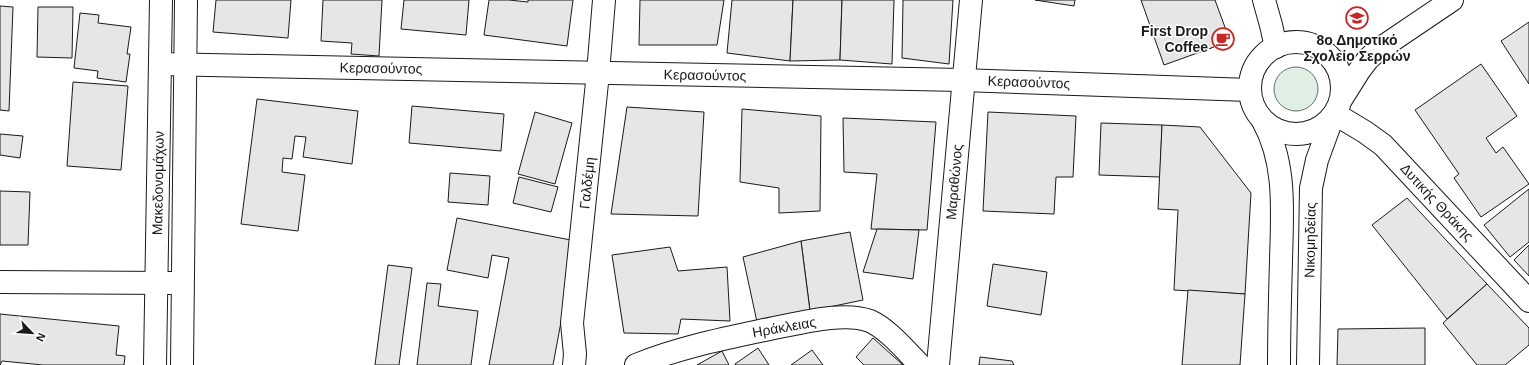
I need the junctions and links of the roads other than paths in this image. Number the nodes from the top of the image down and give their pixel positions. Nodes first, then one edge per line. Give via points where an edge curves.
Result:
1 (161, 0) edge
2 (186, 0) edge
3 (604, 0) edge
4 (971, 0) edge
5 (1264, 0) edge
6 (1452, 0) edge
7 (1276, 47) junction
8 (160, 64) junction
9 (185, 64) junction
10 (598, 73) junction
11 (962, 80) junction
12 (1250, 90) junction
13 (1336, 110) junction
14 (1263, 121) junction
15 (0, 282) edge
16 (157, 283) junction
17 (182, 283) junction
18 (1529, 301) edge
19 (576, 361) edge
20 (156, 365) edge
21 (182, 365) edge
22 (636, 365) edge
23 (920, 365) edge
24 (938, 365) edge
25 (1279, 365) edge
26 (1308, 365) edge

1 - 8 street, Μακεδονομάχων
2 - 9 street, Μακεδονομάχων
3 - 10 street, Γαλδέμη
4 - 11 street, Μαραθώνος
5 - 7 street
6 - 13 street via 1368,59
7 - 12 street via 1260,59 1250,81
7 - 13 street via 1290,42 1302,42 1323,50 1332,58 1342,78
8 - 9 street, Κερασούντος
8 - 16 street, Μακεδονομάχων
9 - 10 street, Κερασούντος
9 - 17 street, Μακεδονομάχων
10 - 11 street, Κερασούντος
10 - 19 street, Γαλδέμη via 572,323
11 - 12 street, Κερασούντος
11 - 24 street, Μαραθώνος
12 - 14 street via 1252,103
13 - 14 street via 1319,129 1308,134 1284,133
13 - 18 street, Δυτικής Θράκης via 1388,151
13 - 26 street, Νικομηδείας via 1317,160 1311,188
14 - 25 street, Νικομηδείας via 1272,137 1280,165 1282,227
15 - 16 street
16 - 17 street
16 - 20 street, Μακεδονομάχων
17 - 21 street, Μακεδονομάχων
22 - 23 street, Ηράκλειας via 663,354 709,342 805,322 844,317 859,318 879,326

